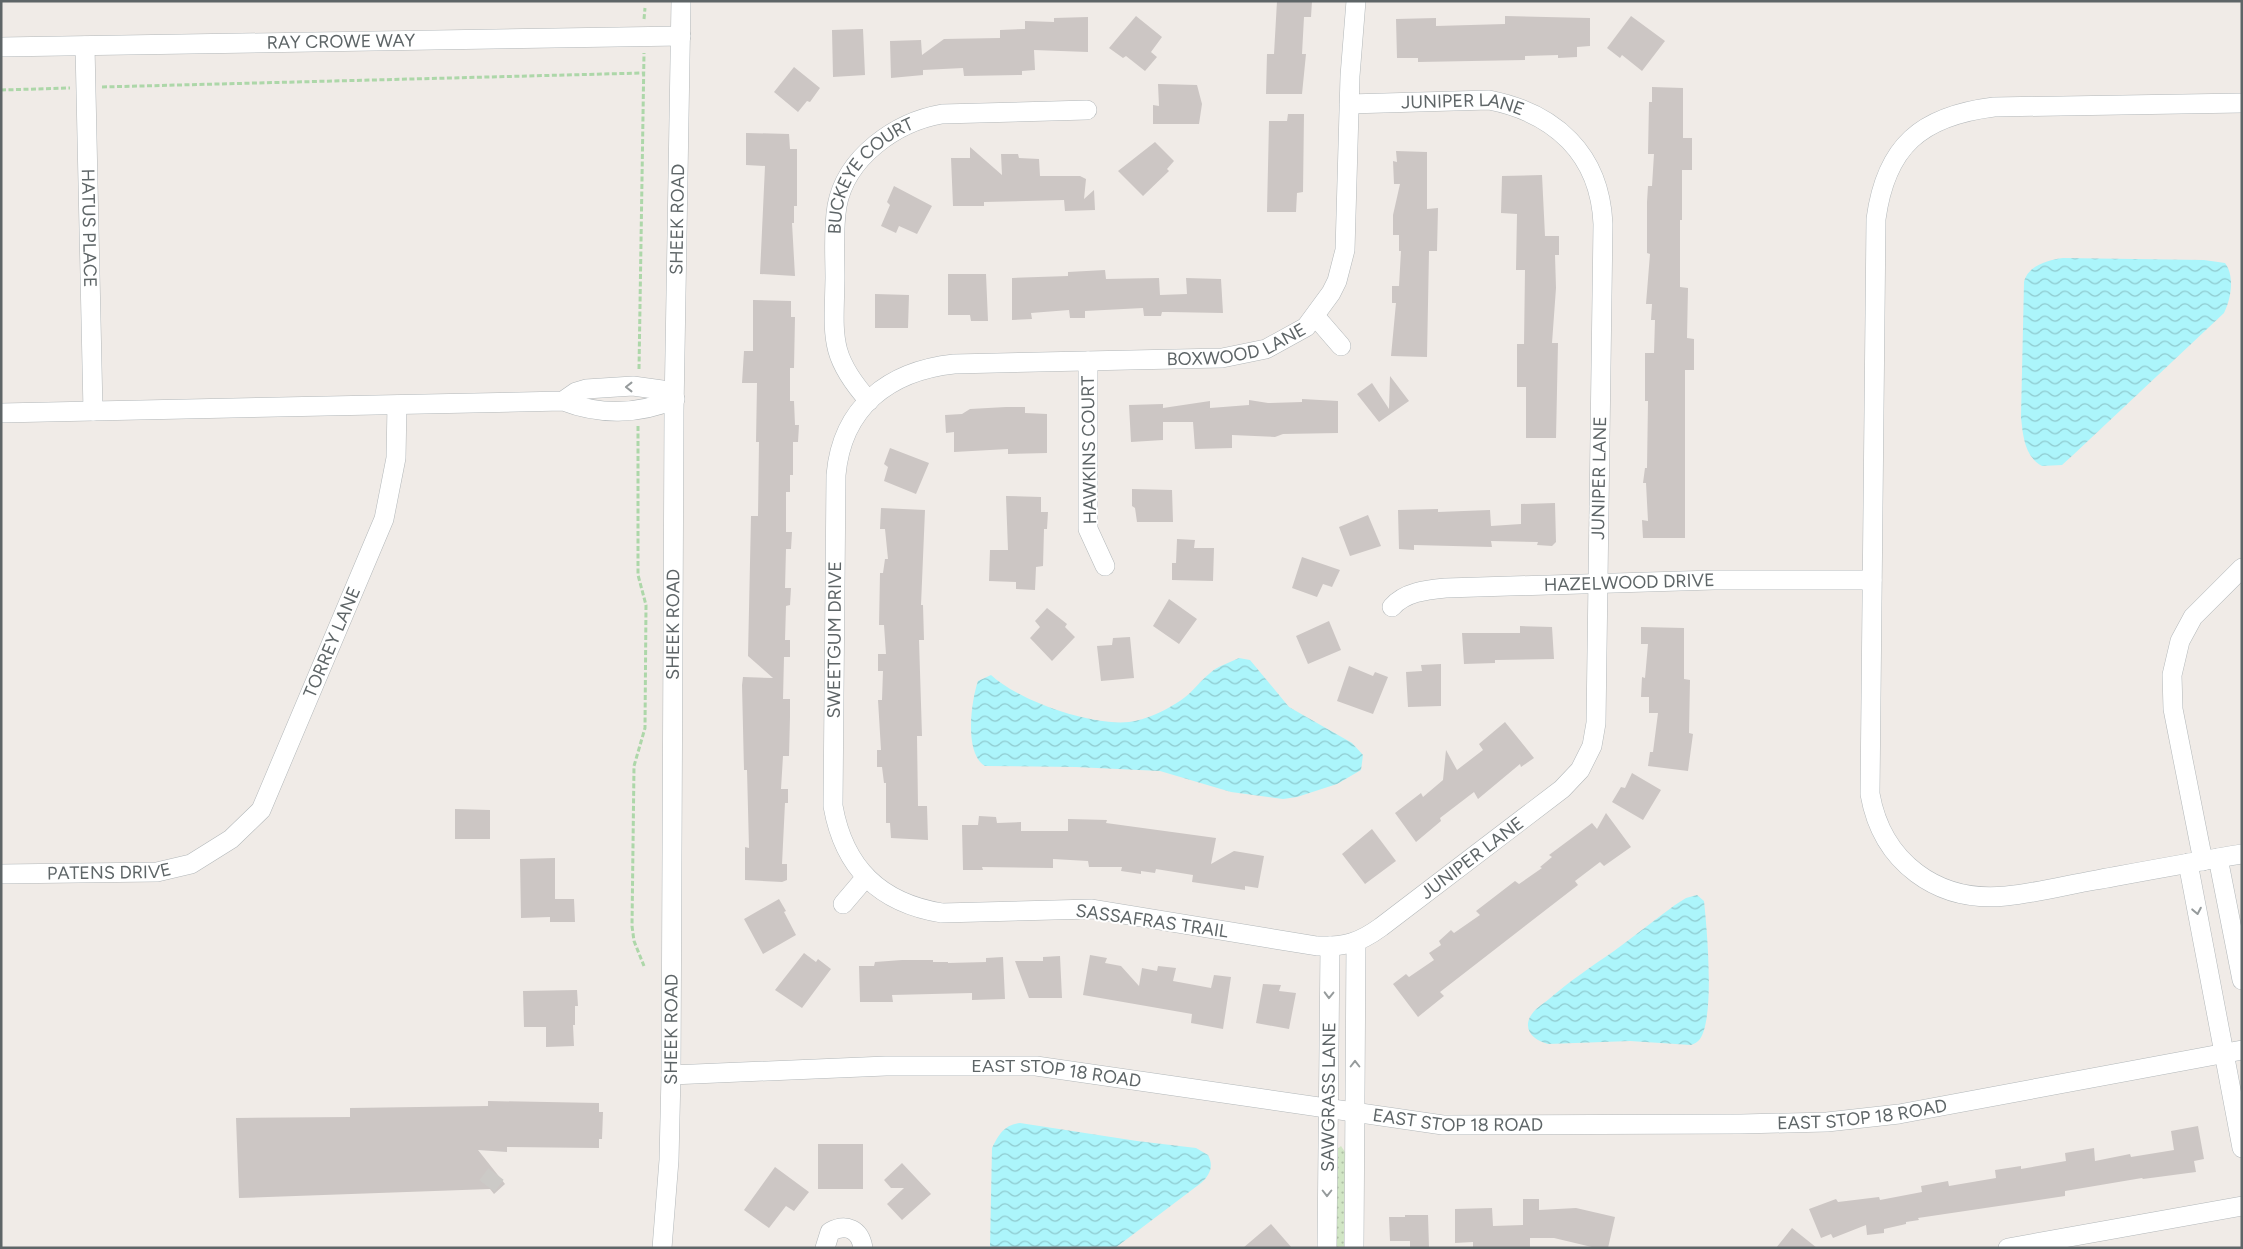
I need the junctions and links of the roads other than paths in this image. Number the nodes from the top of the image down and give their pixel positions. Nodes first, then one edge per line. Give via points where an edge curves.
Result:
1 (681, 1) edge
2 (1356, 1) edge
3 (681, 36) junction
4 (86, 46) junction
5 (1, 47) edge
6 (2242, 103) edge
7 (1349, 104) junction
8 (1086, 110) dead end
9 (1315, 316) junction
10 (1340, 346) dead end
11 (1088, 361) junction
12 (675, 399) junction
13 (868, 401) junction
14 (397, 405) junction
15 (93, 411) junction
16 (1, 413) edge
17 (1105, 566) dead end
18 (2242, 568) edge
19 (1872, 580) junction
20 (1598, 583) junction
21 (1392, 607) dead end
22 (212, 853) joint
23 (2242, 854) edge
24 (2203, 861) junction
25 (1, 874) edge
26 (866, 877) junction
27 (843, 904) dead end
28 (1356, 942) junction
29 (1330, 946) junction
30 (2242, 980) edge
31 (2233, 1052) edge
32 (671, 1075) junction
33 (1328, 1109) junction
34 (1355, 1113) junction
35 (2242, 1148) edge
36 (2242, 1206) edge
37 (2072, 1242) edge
38 (662, 1248) edge
39 (825, 1248) edge
40 (863, 1248) edge
41 (1327, 1248) edge
42 (1354, 1248) edge
43 (2008, 1248) edge

1 - 3 street, SHEEK ROAD
2 - 7 street, BOXWOOD LANE
3 - 4 street, RAY CROWE WAY
3 - 12 street, SHEEK ROAD
4 - 5 street, RAY CROWE WAY
4 - 15 street, HATUS PLACE
6 - 19 street via 1994,107 1972,110 1931,125 1902,149 1881,186 1876,219
7 - 9 street, BOXWOOD LANE via 1345,250 1337,281
7 - 20 street, JUNIPER LANE via 1489,100 1510,104 1548,122 1564,134 1578,149 1596,181 1603,224
8 - 13 street, BUCKEYE COURT via 926,117 889,135 854,168 838,204 834,330 838,355 847,376
9 - 10 street
9 - 11 street, BOXWOOD LANE via 1306,327 1279,344 1237,356
11 - 13 street, BOXWOOD LANE via 937,366 905,375
11 - 17 street, HAWKINS COURT via 1088,529
12 - 14 street via 662,390 633,386 586,388 563,401
12 - 32 street, SHEEK ROAD
13 - 26 street, SWEETGUM DRIVE via 847,432 838,458 832,792 841,838 847,853
14 - 15 street
14 - 22 street, TORREY LANE via 396,458 380,528 261,810
15 - 16 street
18 - 24 street via 2202,607 2186,628 2172,674 2174,709
19 - 20 street, HAZELWOOD DRIVE
19 - 24 street via 1870,794 1886,841 1908,868 1940,887 2006,896
20 - 21 street, HAZELWOOD DRIVE via 1426,590 1399,599
20 - 28 street, JUNIPER LANE via 1595,734 1588,758 1580,770 1562,789 1381,927
22 - 25 street, PATENS DRIVE via 191,864 158,872
23 - 24 street
24 - 30 street
24 -> 31 street
26 - 27 street
26 - 29 street, SASSAFRAS TRAIL via 893,898 922,910 962,913 1092,909
28 - 29 street, SASSAFRAS TRAIL
34 -> 28 street, SAWGRASS LANE
29 -> 33 street, SAWGRASS LANE
31 - 34 street, EAST STOP 18 ROAD via 1899,1114 1827,1122 1470,1126
31 - 35 street
32 - 33 street, EAST STOP 18 ROAD via 895,1066 1036,1066
32 - 38 street, SHEEK ROAD
33 - 34 street, EAST STOP 18 ROAD
33 -> 41 street, SAWGRASS LANE
34 - 42 street, SAWGRASS LANE
36 - 37 street
37 - 43 street
39 - 40 street via 830,1232 839,1227 848,1227 856,1232

